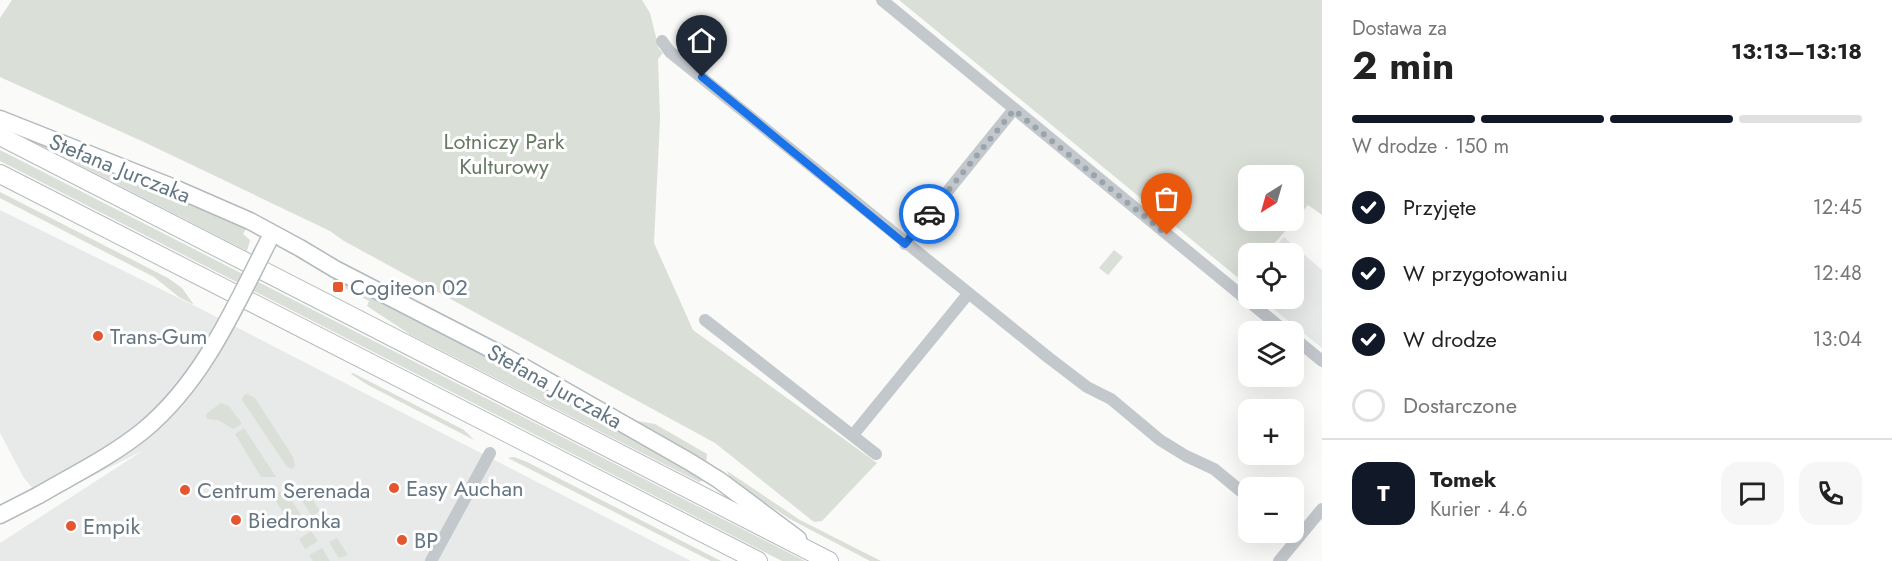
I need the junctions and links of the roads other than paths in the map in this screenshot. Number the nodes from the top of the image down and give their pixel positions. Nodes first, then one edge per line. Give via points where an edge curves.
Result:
1 (882, 0) edge
2 (662, 41) dead end
3 (1014, 110) junction
4 (0, 119) edge
5 (0, 136) edge
6 (0, 174) edge
7 (270, 236) junction
8 (905, 244) junction
9 (968, 294) junction
10 (705, 320) dead end
11 (1273, 321) edge
12 (1304, 346) edge
13 (1322, 361) edge
14 (853, 435) junction
15 (490, 453) dead end
16 (876, 454) dead end
17 (1238, 489) edge
18 (1322, 509) edge
19 (0, 515) edge
20 (1304, 526) edge
21 (1290, 543) edge
22 (827, 560) edge
23 (432, 561) edge
24 (758, 561) edge
25 (1279, 561) edge

1 - 3 street
2 - 8 street via 670,52
3 - 8 street
3 - 11 street
4 - 7 street, Stefana Jurczaka via 172,187
5 - 22 main road
6 - 24 main road
7 - 19 street, bridge via 216,343 178,397 153,422 109,455
7 - 22 street, Stefana Jurczaka via 506,357 690,462
8 - 9 street
9 - 14 street
9 - 17 street via 1160,440 1214,469
10 - 14 street
12 - 13 street
14 - 16 street
15 - 23 street
18 - 20 street
21 - 25 street

